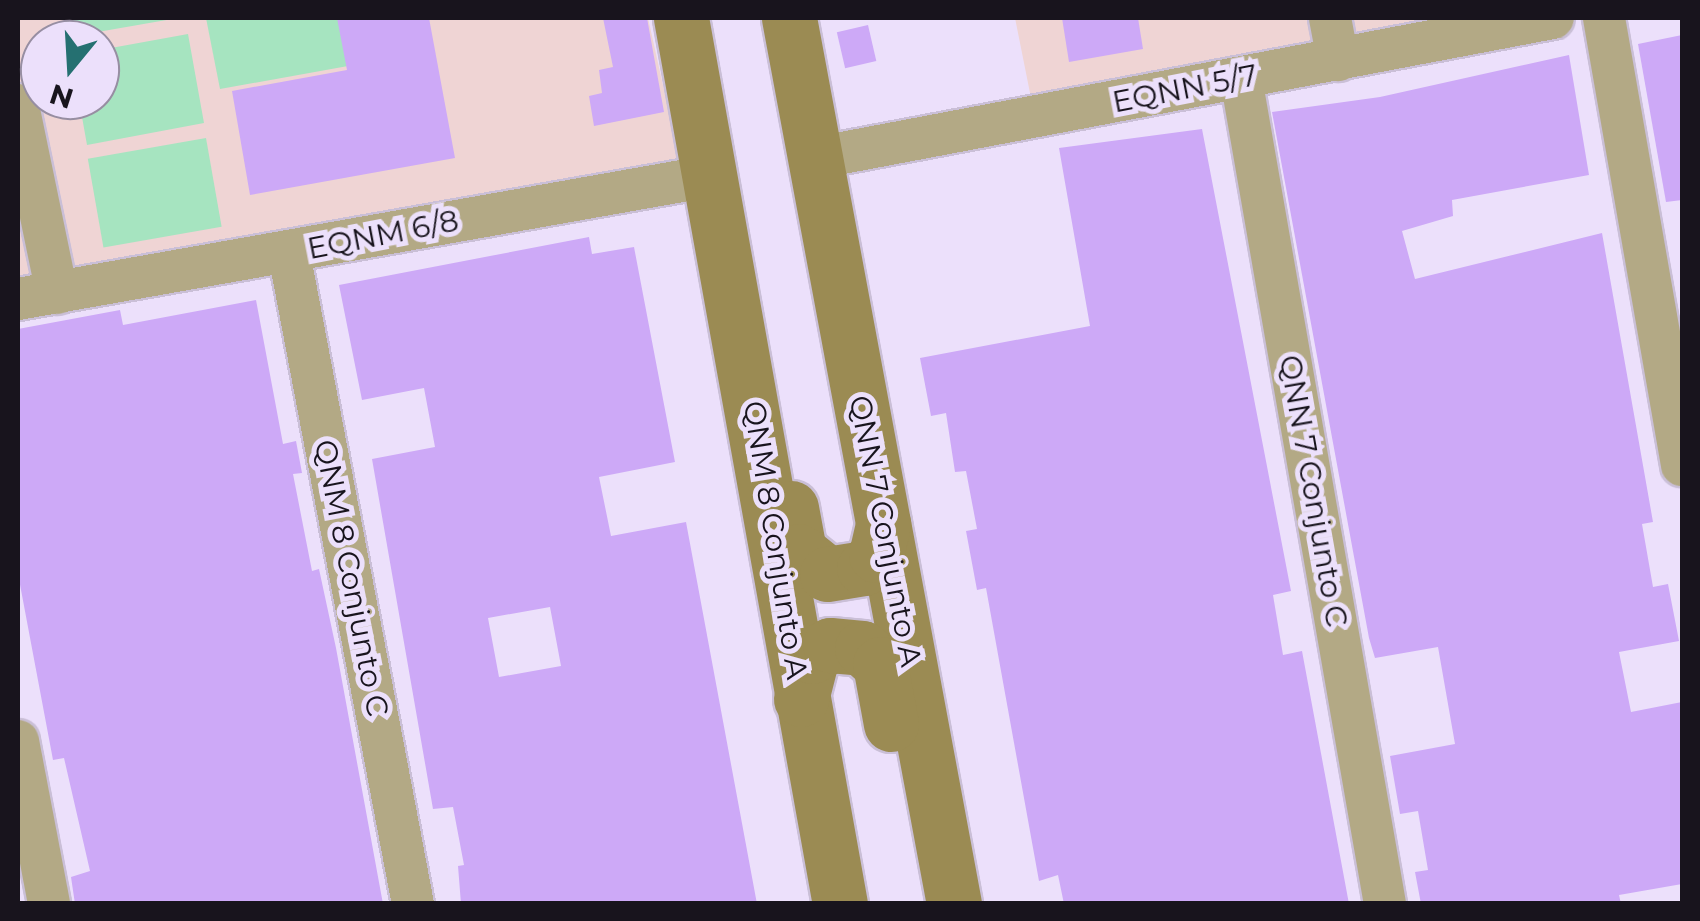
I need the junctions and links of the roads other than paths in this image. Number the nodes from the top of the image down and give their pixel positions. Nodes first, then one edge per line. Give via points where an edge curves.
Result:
1 (681, 18) edge
2 (789, 18) edge
3 (1330, 18) edge
4 (1553, 18) edge
5 (1604, 18) edge
6 (1338, 60) junction
7 (1241, 78) junction
8 (18, 104) edge
9 (816, 158) junction
10 (706, 159) junction
11 (290, 254) junction
12 (37, 296) edge
13 (1682, 464) edge
14 (883, 524) junction
15 (801, 699) junction
16 (18, 741) edge
17 (49, 904) edge
18 (413, 904) edge
19 (840, 904) edge
20 (926, 904) edge
21 (954, 904) edge
22 (1384, 904) edge

1 - 10 main road
2 - 9 main road, QNN 7 Conjunto A
3 - 6 street
4 - 6 street, EQNN 5/7
5 - 13 street
6 - 7 street, EQNN 5/7
7 - 9 street, EQNN 5/7
7 - 22 street, QNN 7 Conjunto C
8 - 12 street, EQNM 6/8
9 - 14 main road, QNN 7 Conjunto A
10 - 11 street, EQNM 6/8 via 560,201
10 - 14 main road via 751,268 799,551 827,574 852,573 876,554
10 - 15 main road, QNM 8 Conjunto A via 772,501
11 - 12 street, EQNM 6/8
11 - 18 street, QNM 8 Conjunto C
14 - 21 main road, QNN 7 Conjunto A
15 - 19 main road, QNM 8 Conjunto A
15 - 20 main road via 812,656 830,645 862,648 880,664
16 - 17 street

